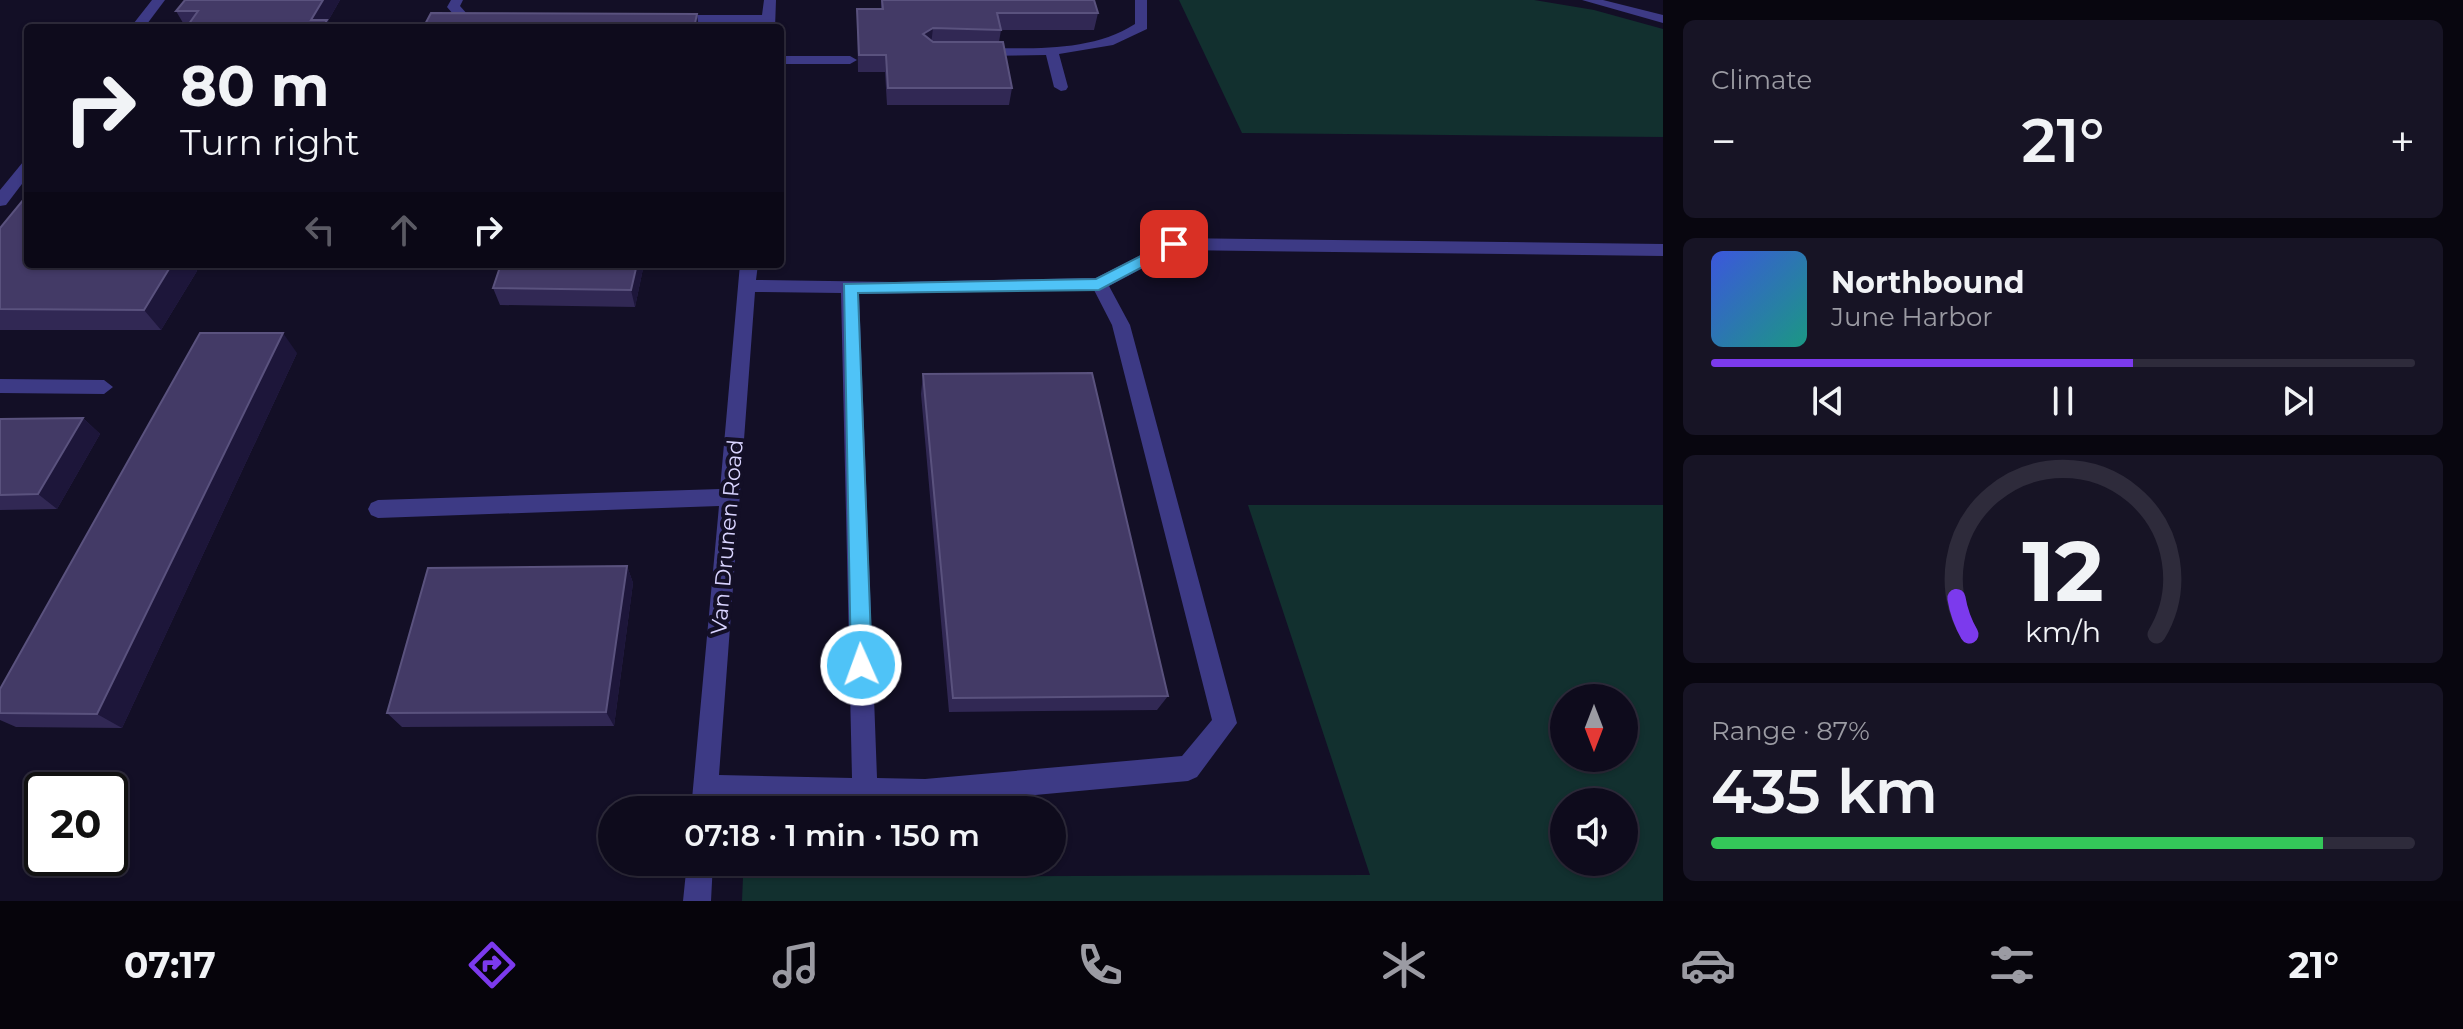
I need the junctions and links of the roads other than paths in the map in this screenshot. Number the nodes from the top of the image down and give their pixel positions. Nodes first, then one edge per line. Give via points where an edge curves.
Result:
1 (159, 0) edge
2 (457, 0) edge
3 (770, 0) edge
4 (1141, 0) edge
5 (1588, 0) edge
6 (497, 19) edge
7 (657, 19) edge
8 (1663, 19) edge
9 (769, 23) edge
10 (140, 24) edge
11 (961, 52) edge
12 (1052, 53) junction
13 (784, 60) edge
14 (850, 60) dead end
15 (1061, 87) dead end
16 (24, 170) edge
17 (0, 201) edge
18 (1663, 250) edge
19 (749, 268) edge
20 (1099, 284) junction
21 (747, 286) junction
22 (850, 288) junction
23 (0, 386) edge
24 (104, 387) dead end
25 (730, 497) junction
26 (378, 509) dead end
27 (865, 791) junction
28 (705, 796) edge
29 (751, 796) edge
30 (699, 876) edge
31 (697, 901) edge

1 - 10 street
2 - 6 street via 453,7 465,19
3 - 9 street
4 - 12 street via 1142,26 1135,32
5 - 8 street
7 - 9 street
11 - 12 street
12 - 15 street
13 - 14 street
16 - 17 street
18 - 20 street via 1174,244
19 - 21 street, Van Drunen Road
20 - 22 street
20 - 27 street via 1121,325 1225,723 1188,768 925,792
21 - 22 street
21 - 25 street, Van Drunen Road
22 - 27 street
23 - 24 street
25 - 26 street
25 - 28 street, Van Drunen Road
27 - 29 street
30 - 31 street

